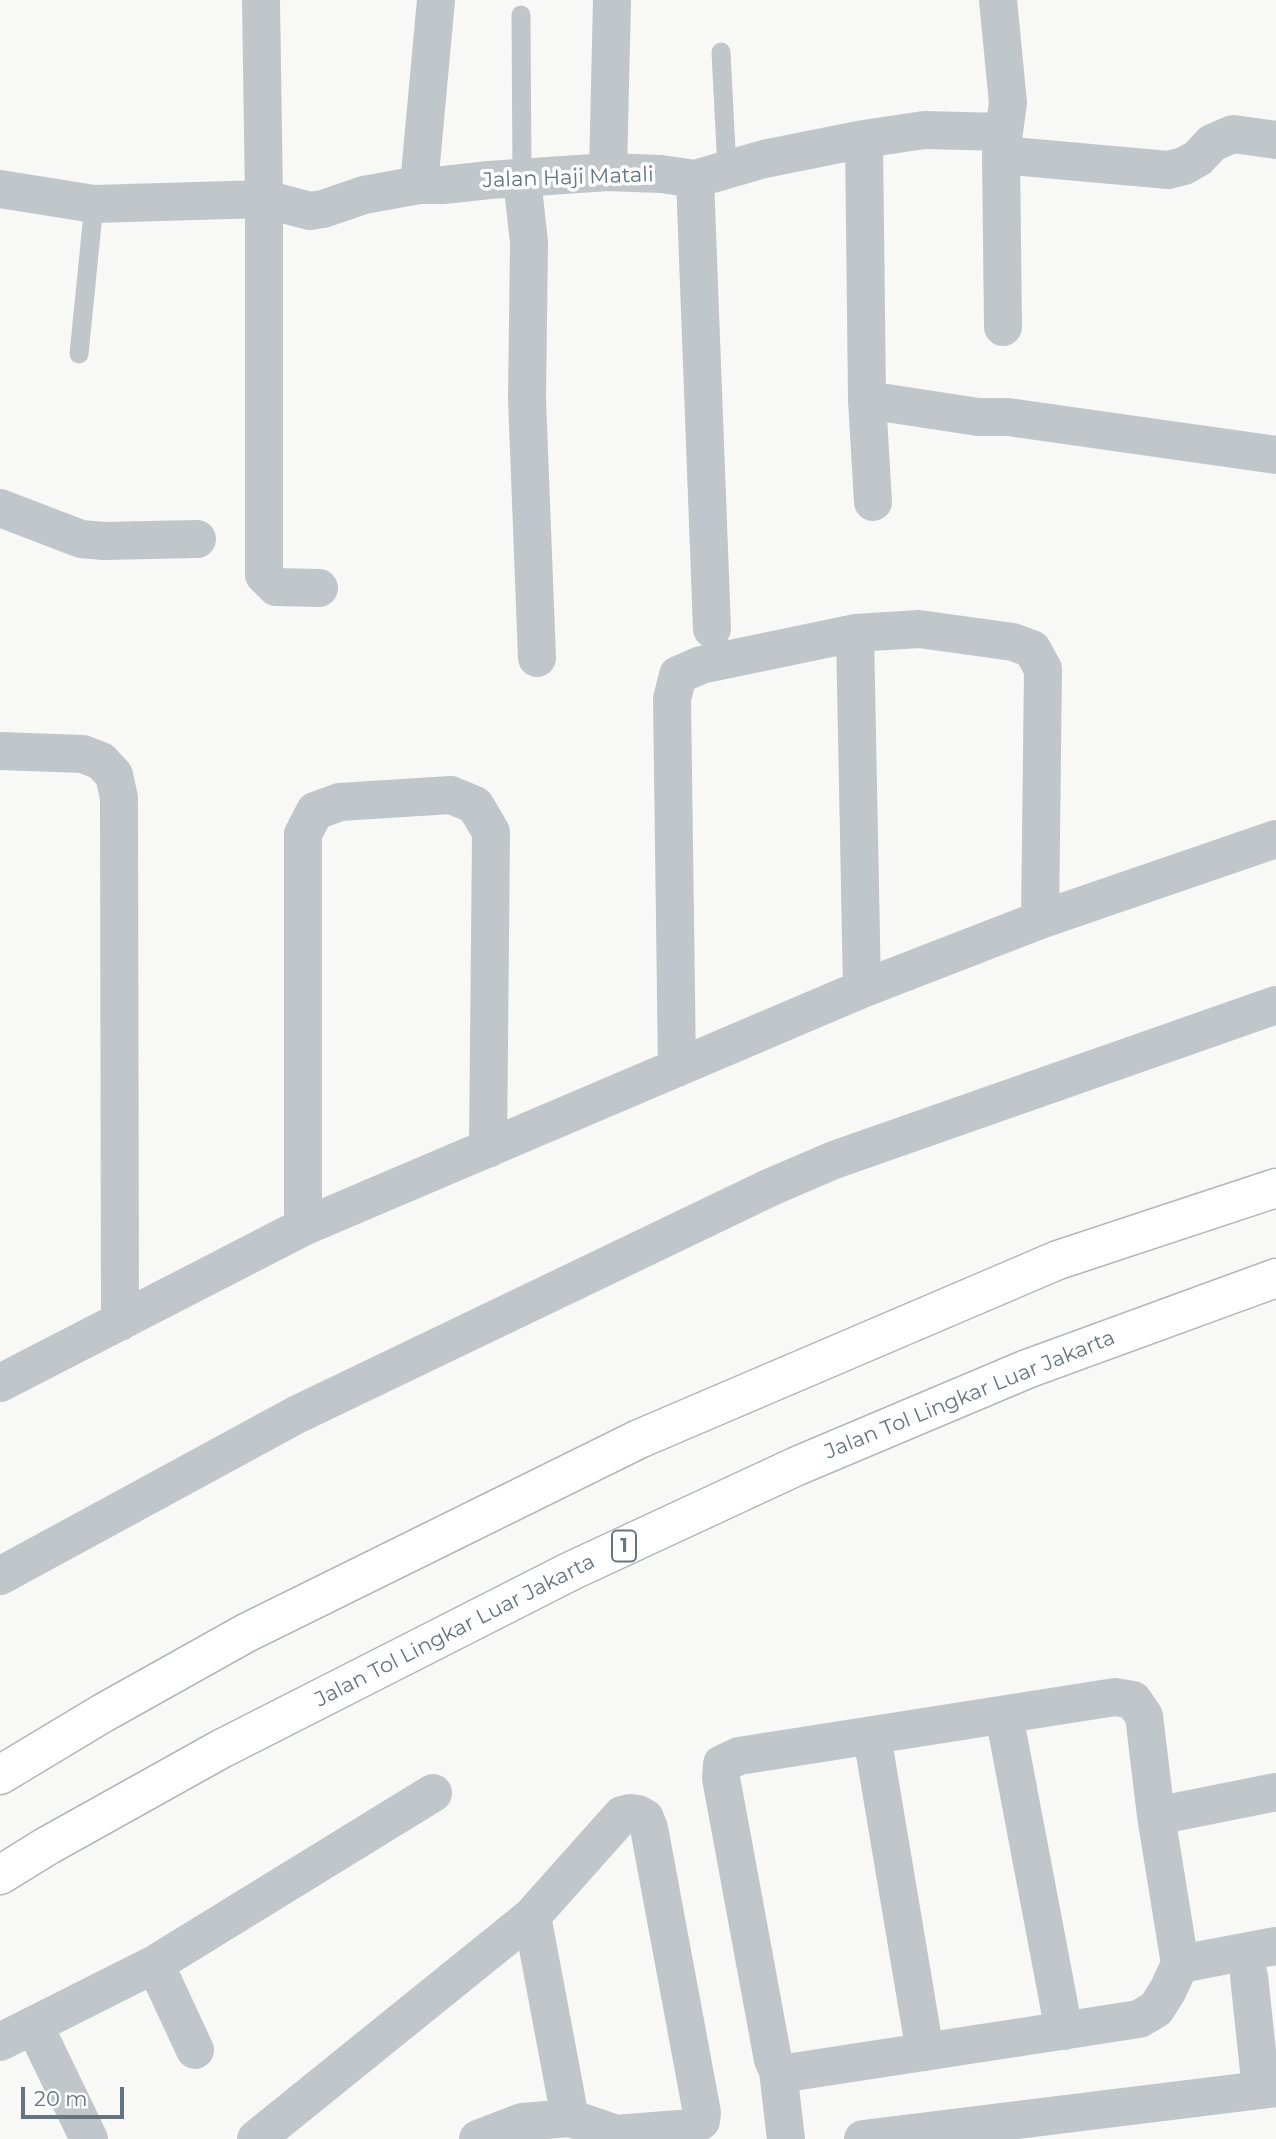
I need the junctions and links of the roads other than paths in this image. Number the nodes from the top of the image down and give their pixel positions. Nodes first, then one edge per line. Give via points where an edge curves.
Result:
1 (261, 0) edge
2 (436, 0) edge
3 (612, 0) edge
4 (998, 0) edge
5 (521, 15) dead end
6 (721, 52) dead end
7 (864, 139) junction
8 (1276, 140) edge
9 (1003, 144) junction
10 (608, 172) junction
11 (711, 175) junction
12 (522, 178) junction
13 (419, 185) junction
14 (0, 189) edge
15 (264, 199) junction
16 (94, 204) junction
17 (1003, 327) dead end
18 (79, 354) dead end
19 (867, 400) junction
20 (1276, 455) edge
21 (873, 502) dead end
22 (0, 508) edge
23 (197, 539) dead end
24 (319, 588) dead end
25 (712, 629) dead end
26 (855, 633) junction
27 (537, 658) dead end
28 (0, 751) edge
29 (1276, 839) edge
30 (1040, 920) junction
31 (862, 989) junction
32 (1276, 1004) edge
33 (677, 1068) junction
34 (488, 1149) junction
35 (1276, 1188) edge
36 (303, 1227) junction
37 (1276, 1278) edge
38 (120, 1322) junction
39 (0, 1383) edge
40 (0, 1576) edge
41 (1004, 1715) junction
42 (872, 1736) junction
43 (0, 1775) edge
44 (1276, 1792) edge
45 (433, 1793) dead end
46 (1156, 1816) junction
47 (0, 1875) edge
48 (532, 1916) junction
49 (1276, 1945) edge
50 (155, 1964) junction
51 (1180, 1964) junction
52 (1249, 1976) dead end
53 (34, 2025) junction
54 (1064, 2031) junction
55 (0, 2042) edge
56 (195, 2050) dead end
57 (925, 2052) junction
58 (778, 2071) junction
59 (1269, 2089) edge
60 (570, 2118) junction
61 (1081, 2126) edge
62 (617, 2136) edge
63 (89, 2139) edge
64 (256, 2139) edge
65 (478, 2139) edge
66 (786, 2139) edge
67 (863, 2139) edge

1 - 15 street
2 - 13 street
3 - 10 street
4 - 9 street via 1008,103
5 - 12 lane
6 - 11 lane
7 - 9 street, Jalan Haji Matali via 924,130
7 - 11 street, Jalan Haji Matali
7 - 19 street
8 - 9 street, Jalan Haji Matali via 1233,134 1212,143 1184,166 1168,170
9 - 17 street
10 - 11 street, Jalan Haji Matali
10 - 12 street, Jalan Haji Matali
11 - 25 street
12 - 13 street, Jalan Haji Matali
12 - 27 street via 529,242 527,399
13 - 15 street, Jalan Haji Matali via 310,211
14 - 16 street, Jalan Haji Matali
15 - 16 street, Jalan Haji Matali
15 - 24 street via 264,575 276,587
16 - 18 lane
19 - 20 street
19 - 21 street
22 - 23 street via 80,539
26 - 30 street via 919,629 1013,642 1032,649 1043,669
26 - 31 street
26 - 33 street via 701,665 678,675 672,699
28 - 38 street via 83,754 101,761 114,775 118,798
29 - 30 street
30 - 31 street
31 - 33 street
32 - 40 street via 834,1160 771,1187 296,1415
33 - 34 street
34 - 36 street
34 - 36 street via 491,832 475,806 451,795 340,802 315,811 303,834
35 - 43 highway via 1058,1259 639,1439 246,1633
36 - 38 street
37 - 47 highway, Jalan Tol Lingkar Luar Jakarta / 1 via 1027,1369 797,1466 571,1571 270,1724
38 - 39 street
41 - 42 street
41 - 46 street via 1115,1697 1133,1700 1144,1716
41 - 54 street
42 - 57 street
42 - 58 street via 739,1756 722,1764
44 - 46 street
45 - 50 street
46 - 51 street
48 - 60 street
48 - 62 street via 622,1815 645,1818 702,2113 701,2121 691,2129
48 - 64 street
49 - 51 street
50 - 53 street
50 - 56 street
51 - 54 street via 1156,2009 1139,2019
52 - 59 street
53 - 55 street
53 - 63 street
54 - 57 street
57 - 58 street
58 - 66 street
59 - 61 street
60 - 62 street
60 - 65 street via 522,2122
61 - 67 street

